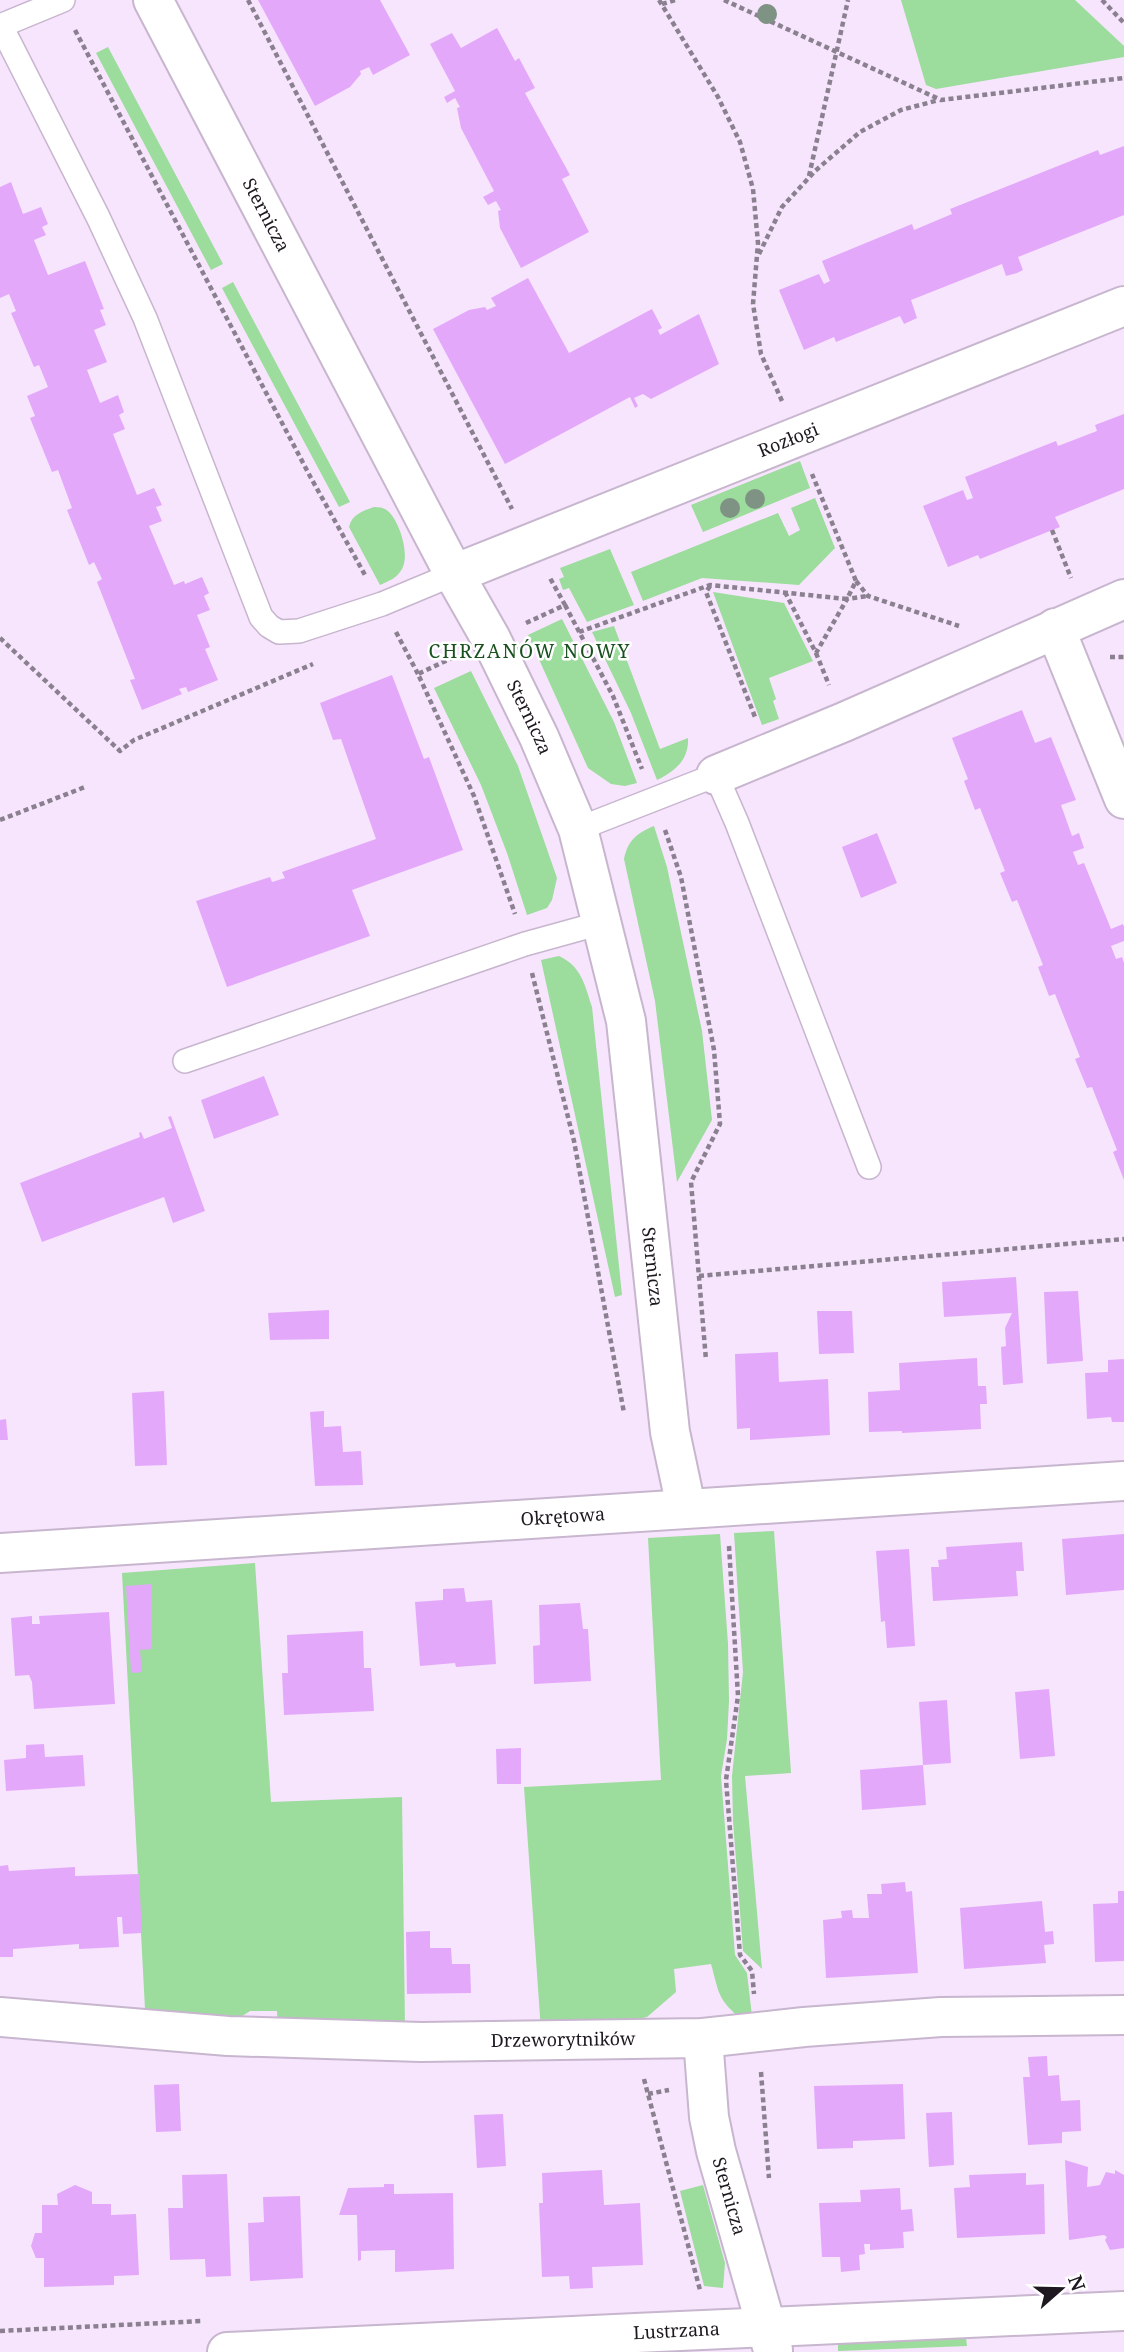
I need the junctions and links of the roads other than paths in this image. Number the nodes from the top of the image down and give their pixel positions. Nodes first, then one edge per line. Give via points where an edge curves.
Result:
1 (153, 0) edge
2 (62, 1) edge
3 (0, 26) edge
4 (1124, 306) edge
5 (454, 574) junction
6 (1124, 599) edge
7 (1055, 628) junction
8 (716, 775) junction
9 (1124, 799) edge
10 (578, 829) junction
11 (601, 923) junction
12 (186, 1061) dead end
13 (869, 1167) dead end
14 (1124, 1481) edge
15 (686, 1507) junction
16 (0, 1553) edge
17 (1124, 2015) edge
18 (0, 2017) edge
19 (703, 2038) junction
20 (1124, 2311) edge
21 (770, 2339) edge
22 (227, 2352) edge

1 - 5 street, Sternicza
2 - 3 lane
3 - 5 lane via 145,318 261,617 279,632 299,631
4 - 5 street, Rozłogi
5 - 10 street, Sternicza via 539,737
6 - 7 street
7 - 8 street
7 - 9 street
8 - 10 lane
8 - 13 lane
10 - 11 street, Sternicza
11 - 12 lane via 525,944
11 - 15 street, Sternicza via 626,1021 670,1432
14 - 15 street, Okrętowa
15 - 16 street, Okrętowa
17 - 19 street, Drzeworytników via 941,2017
18 - 19 street, Drzeworytników via 228,2036 421,2042
19 - 21 street, Sternicza via 716,2151
20 - 21 street, Lustrzana
21 - 22 street, Lustrzana via 712,2330

